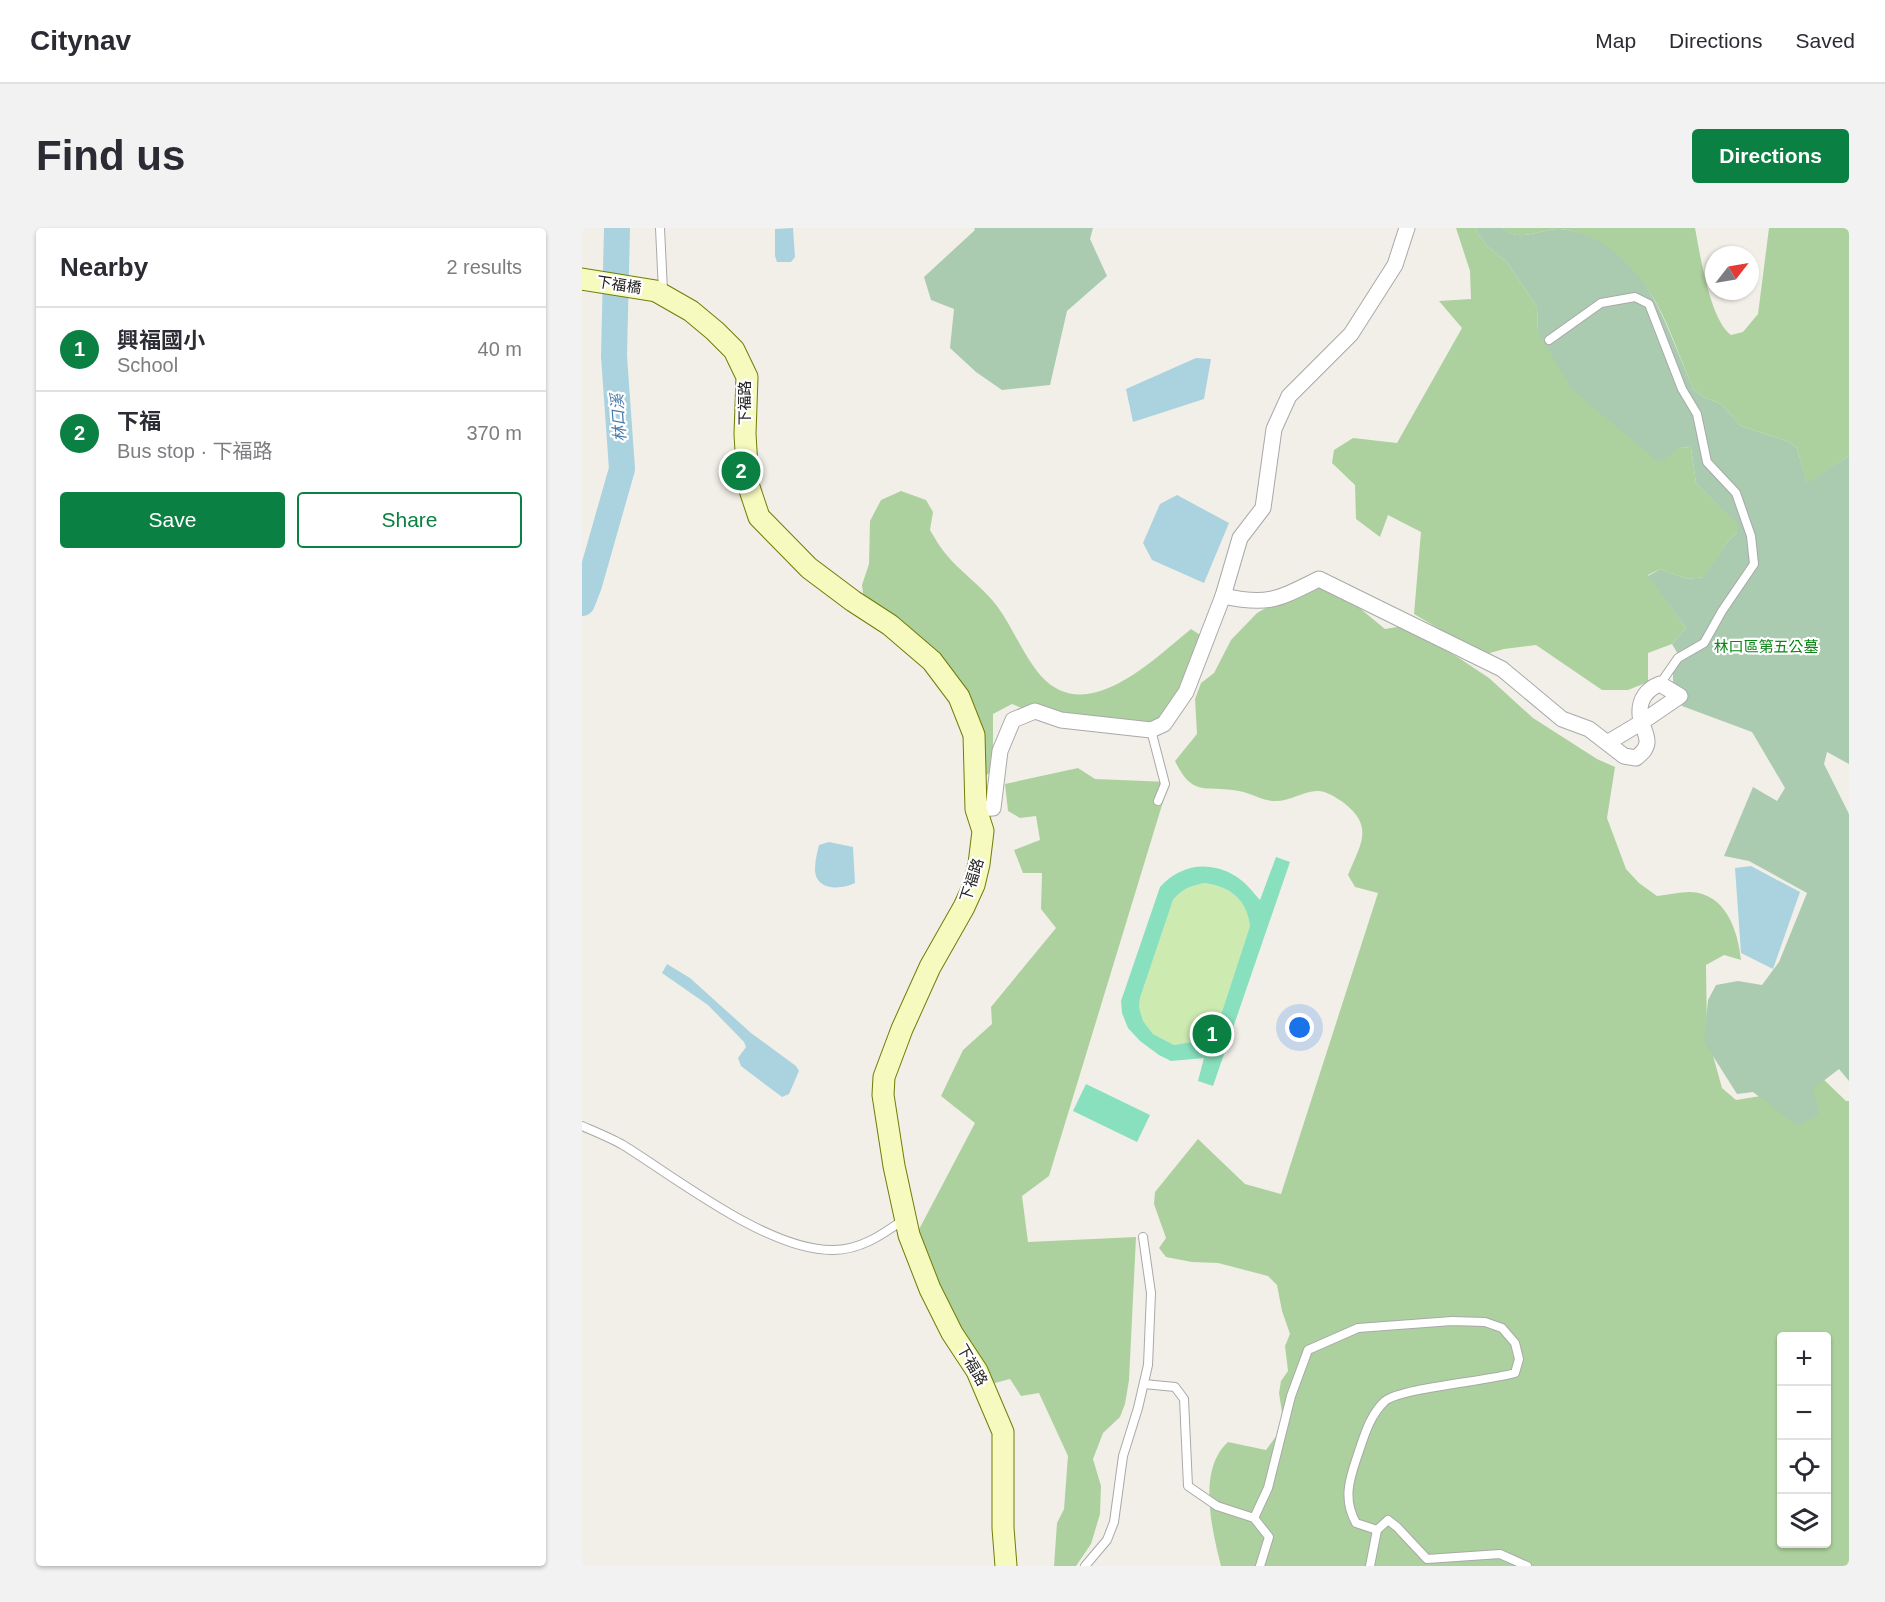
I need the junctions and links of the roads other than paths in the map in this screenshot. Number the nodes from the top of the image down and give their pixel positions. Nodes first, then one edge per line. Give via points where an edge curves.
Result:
1 (660, 228) edge
2 (1407, 228) edge
3 (582, 279) edge
4 (660, 293) junction
5 (1549, 340) dead end
6 (1223, 596) junction
7 (1660, 684) junction
8 (1642, 722) junction
9 (1151, 730) junction
10 (1607, 743) junction
11 (1158, 801) dead end
12 (976, 809) junction
13 (582, 1126) edge
14 (904, 1219) junction
15 (1143, 1237) dead end
16 (1144, 1384) junction
17 (1254, 1518) junction
18 (1377, 1530) junction
19 (1466, 1556) junction
20 (1006, 1566) edge
21 (1085, 1566) edge
22 (1260, 1566) edge
23 (1370, 1566) edge
24 (1469, 1566) edge
25 (1527, 1566) edge

1 - 4 lane
2 - 6 street via 1395,266 1352,334 1289,396 1274,429 1263,508 1240,538
3 - 4 main road, 下福橋
4 - 12 main road, 下福路 via 715,331 734,350 747,377 748,484 759,518 809,568 932,661 959,697 974,735
5 - 7 lane via 1601,303 1635,297 1649,304 1682,389 1698,414 1707,462 1736,493 1751,536 1754,564 1704,643 1678,658
6 - 9 street via 1186,692 1164,724
6 - 10 street via 1249,602 1278,599 1319,579 1502,669 1562,719 1589,729
7 - 8 street via 1643,696
7 - 8 street via 1680,696
8 - 10 street
8 - 10 street via 1647,741 1636,758 1624,756
9 - 11 lane via 1165,784
9 - 12 street via 1061,720 1035,711 1013,720 1000,751 993,808
12 - 14 main road, 下福路 via 983,831 974,885 917,993 884,1077 887,1124
13 - 14 lane via 621,1144 733,1215 807,1248 834,1250 858,1246
14 - 20 main road, 下福路 via 930,1289 977,1371 1003,1432
15 - 16 lane via 1151,1293
16 - 17 lane via 1175,1387 1184,1399 1188,1486 1217,1506
16 - 21 lane via 1123,1455 1114,1522 1107,1540
17 - 18 lane via 1268,1488 1291,1396 1308,1350 1358,1328 1452,1321 1485,1322 1502,1328 1515,1343 1519,1359 1515,1373 1402,1394 1386,1400 1369,1421 1348,1483 1350,1512 1356,1523
17 - 22 lane via 1269,1537
18 - 19 lane via 1388,1520 1427,1559
18 - 23 lane
19 - 24 lane
19 - 25 lane via 1500,1554

